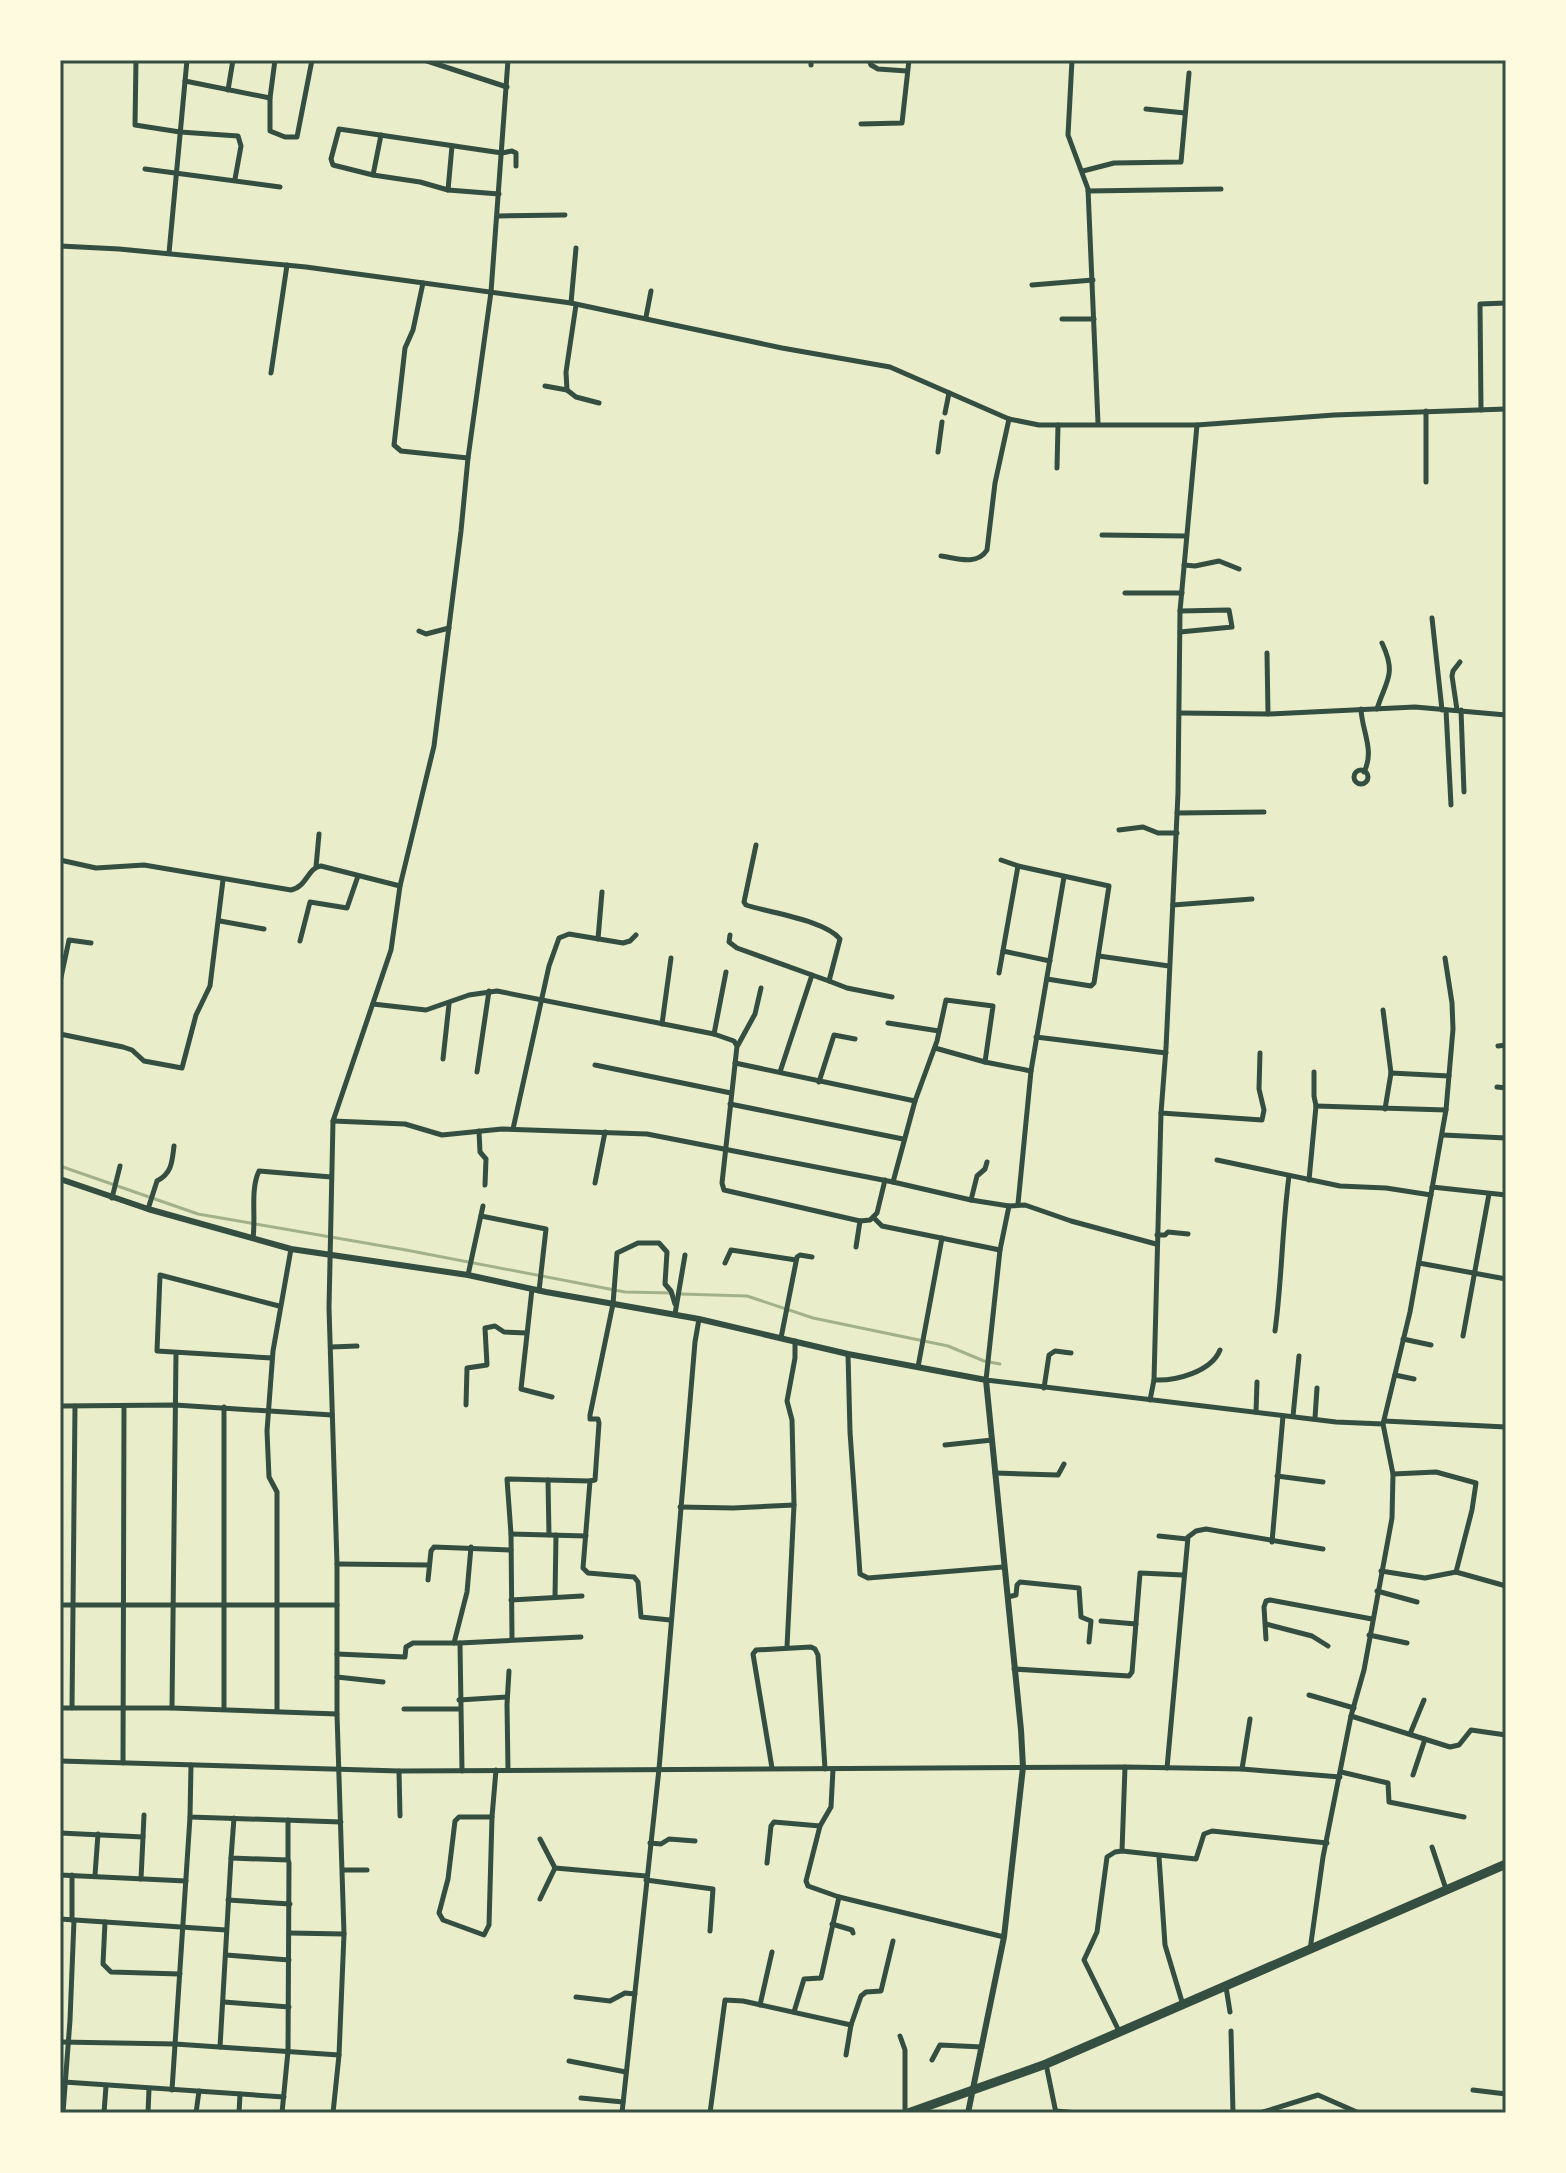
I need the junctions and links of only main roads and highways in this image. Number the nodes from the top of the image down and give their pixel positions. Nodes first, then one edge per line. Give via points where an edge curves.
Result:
1 (1506, 1864) edge
2 (906, 2113) edge

1 - 2 highway via 1046,2064

